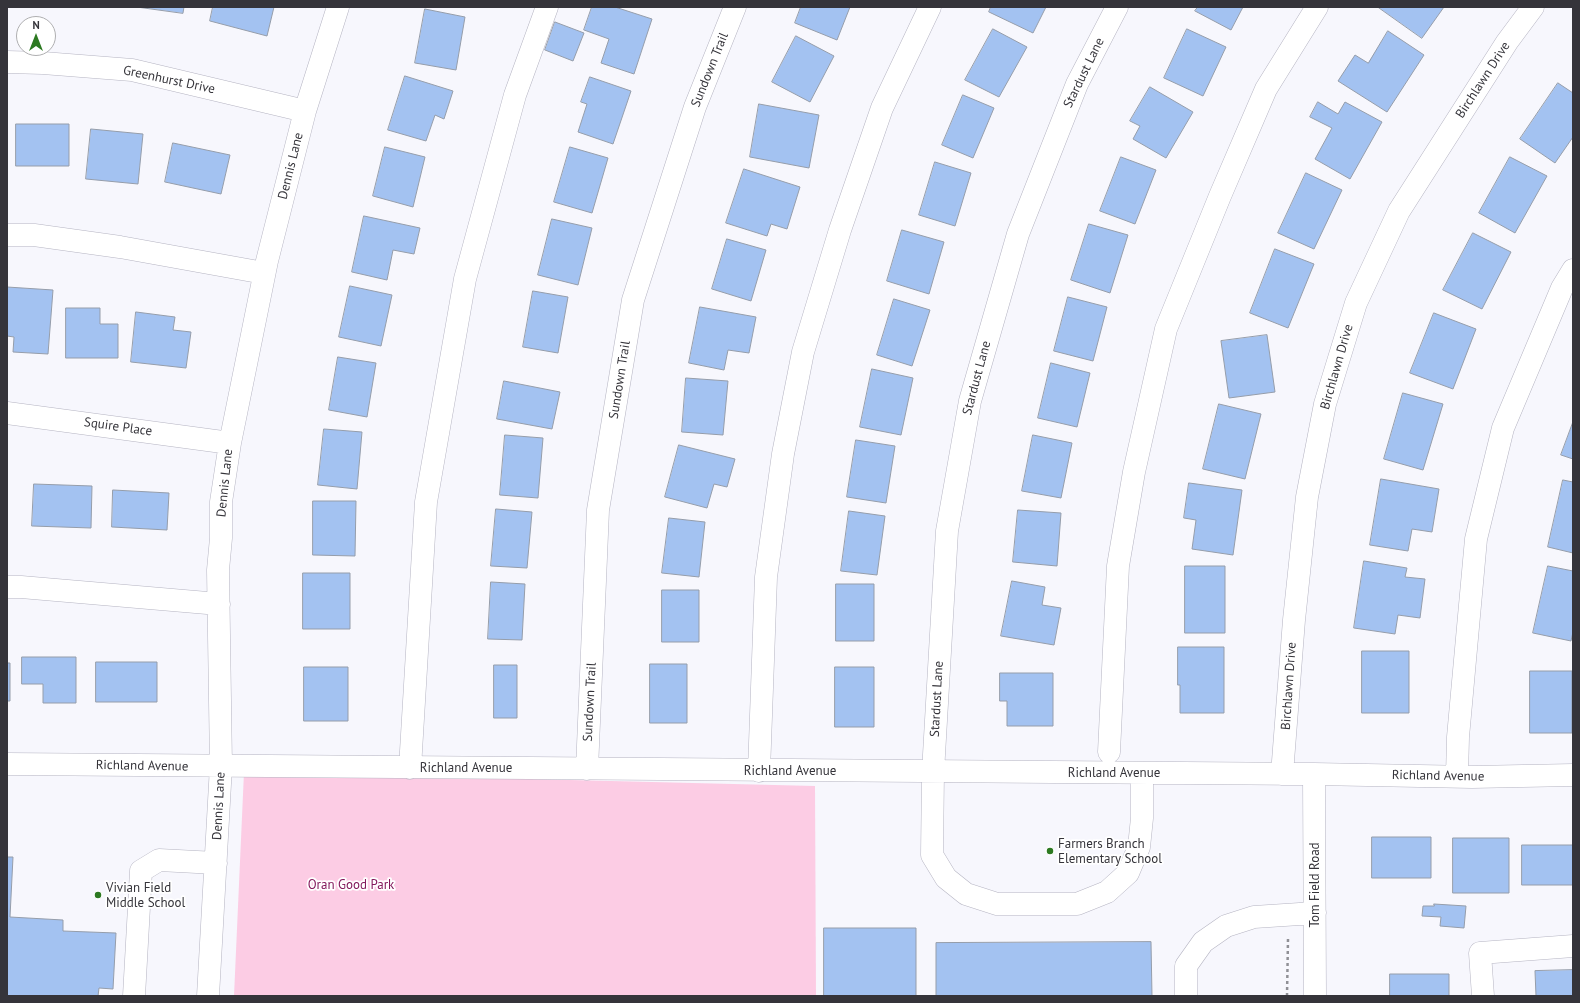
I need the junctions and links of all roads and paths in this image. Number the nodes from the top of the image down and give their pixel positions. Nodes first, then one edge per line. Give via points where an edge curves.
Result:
1 (338, 7) edge
2 (547, 7) edge
3 (735, 7) edge
4 (930, 7) edge
5 (1117, 7) edge
6 (1317, 7) edge
7 (1533, 7) edge
8 (7, 62) edge
9 (305, 111) junction
10 (7, 235) edge
11 (1573, 270) edge
12 (264, 273) junction
13 (7, 413) edge
14 (230, 443) junction
15 (7, 587) edge
16 (219, 604) junction
17 (1109, 752) dead end
18 (7, 764) edge
19 (221, 766) junction
20 (410, 768) junction
21 (587, 769) junction
22 (758, 771) junction
23 (933, 772) junction
24 (1142, 773) junction
25 (1282, 774) junction
26 (1314, 774) junction
27 (1573, 775) edge
28 (1456, 776) junction
29 (216, 863) junction
30 (1315, 913) junction
31 (1291, 914) junction
32 (1573, 946) edge
33 (134, 996) edge
34 (208, 996) edge
35 (1186, 996) edge
36 (1287, 996) edge
37 (1315, 996) edge
38 (1484, 996) edge

1 - 9 street, Dennis Lane
2 - 20 street via 515,95 465,279 426,502
3 - 21 street, Sundown Trail via 695,107 633,300 598,510
4 - 22 street via 882,108 840,230 803,352 783,454 766,577
5 - 23 street, Stardust Lane via 1077,84 1018,234 970,402 947,531
6 - 17 street via 1266,89 1166,329 1134,472 1118,566
7 - 25 street, Birchlawn Drive via 1507,42 1399,211 1356,303 1325,404 1307,497
8 - 9 street, Greenhurst Drive via 132,70
9 - 12 street, Dennis Lane
10 - 12 street via 120,247
11 - 28 street via 1562,288 1503,428 1476,539
12 - 14 street, Dennis Lane
13 - 14 street, Squire Place
14 - 16 street, Dennis Lane via 221,502
15 - 16 street
16 - 19 street, Dennis Lane
18 - 19 street, Richland Avenue
19 - 20 street, Richland Avenue
19 - 29 street, Dennis Lane
20 - 21 street, Richland Avenue
21 - 22 street, Richland Avenue
22 - 23 street, Richland Avenue
23 - 24 street, Richland Avenue
23 - 24 street, Stardust Lane via 932,855 946,878 966,894 997,904 1077,904 1107,892 1128,873 1139,847
24 - 25 street, Richland Avenue
25 - 26 street, Richland Avenue
26 - 28 street, Richland Avenue
26 - 30 street, Tom Field Road
27 - 28 street, Richland Avenue
29 - 33 street via 159,860 141,871
29 - 34 street, Dennis Lane
30 - 31 street
30 - 37 street, Tom Field Road
31 - 35 street via 1254,917 1226,926 1203,942 1186,966
31 - 36 path
32 - 38 street via 1480,953

